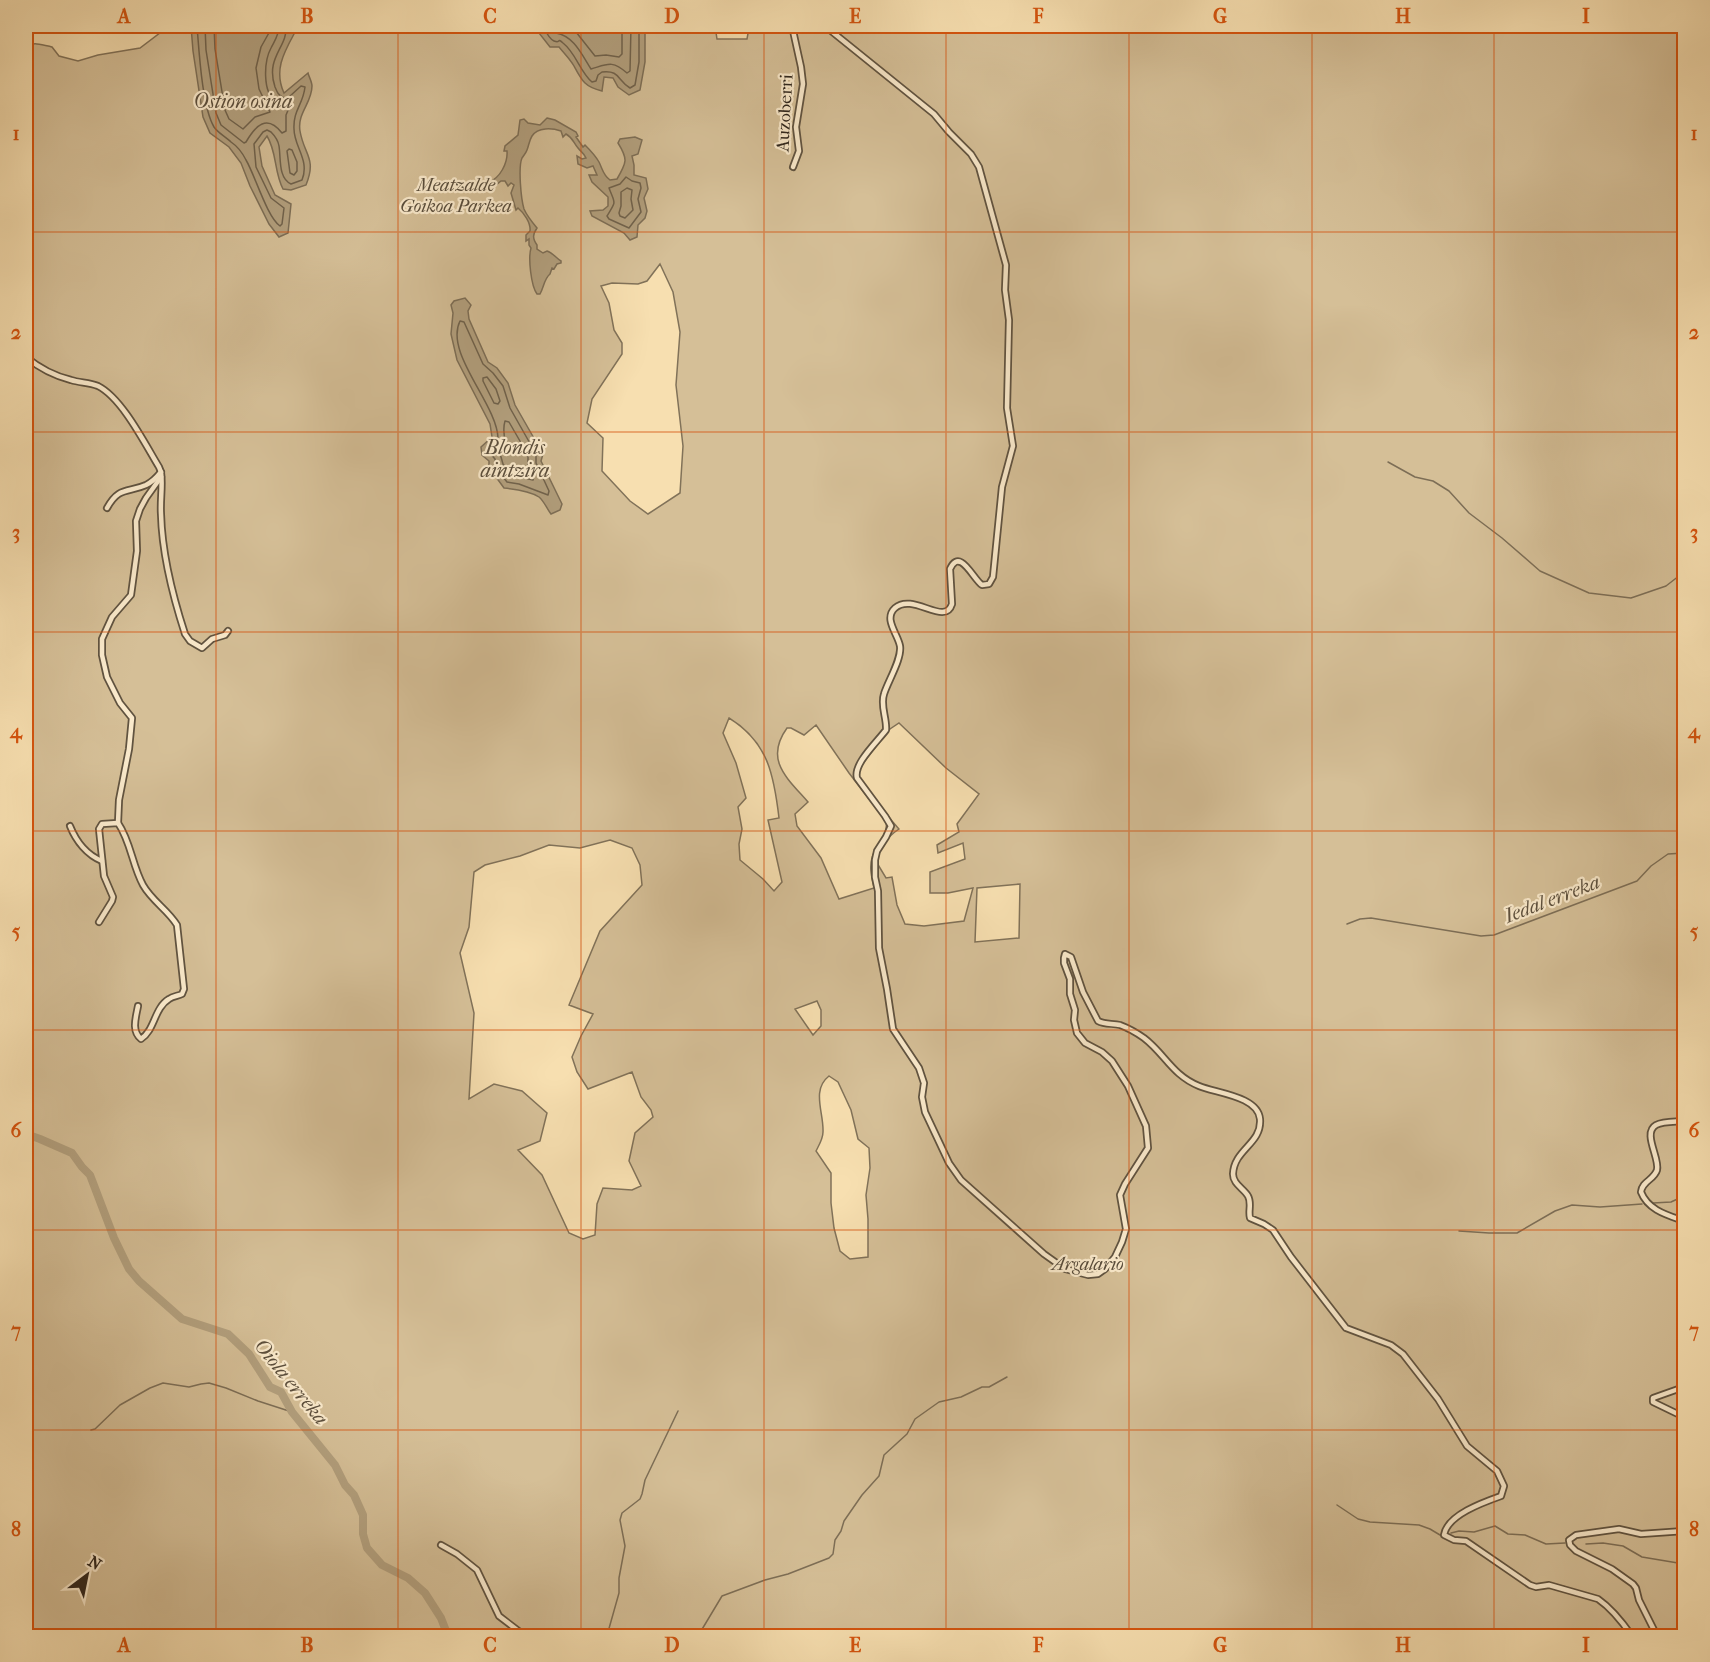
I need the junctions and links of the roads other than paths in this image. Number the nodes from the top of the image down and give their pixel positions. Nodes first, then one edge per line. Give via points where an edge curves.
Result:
1 (792, 26) edge
2 (825, 26) edge
3 (843, 26) edge
4 (836, 34) junction
5 (793, 167) dead end
6 (26, 357) edge
7 (161, 475) junction
8 (106, 508) dead end
9 (228, 631) dead end
10 (118, 823) junction
11 (70, 826) dead end
12 (102, 861) junction
13 (99, 922) dead end
14 (138, 1006) dead end
15 (1684, 1121) edge
16 (1684, 1221) edge
17 (1684, 1387) edge
18 (1684, 1418) edge
19 (1684, 1531) edge
20 (441, 1545) dead end
21 (525, 1636) edge
22 (1632, 1636) edge
23 (1657, 1636) edge

1 - 5 street, Auzoberri via 803,75 796,127 799,151
2 - 4 street
3 - 4 street
4 - 22 street via 934,114 971,154 980,167 1007,275 1007,408 1013,446 1002,487 993,577 989,584 982,585 967,566 956,562 950,569 952,604 947,612 911,603 892,611 890,617 900,653 884,694 886,730 855,772 891,826 877,851 875,877 879,948 893,1029 919,1068 926,1112 954,1171 1036,1248 1065,1269 1098,1274 1115,1257 1126,1229 1120,1195 1148,1148 1146,1126 1112,1061 1077,1033 1064,963 1065,954 1071,957 1098,1021 1136,1033 1178,1074 1200,1087 1255,1107 1260,1117 1259,1130 1238,1156 1233,1173 1249,1199 1250,1218 1273,1230 1346,1328 1391,1345 1402,1354 1438,1399 1467,1446 1497,1471 1504,1486 1501,1496 1467,1510 1448,1526 1444,1535 1466,1542 1530,1586 1549,1585 1598,1599
6 - 7 street via 57,375 103,389 130,417
7 - 8 street via 149,484 121,492
7 - 9 street via 163,538 185,634 202,648
7 - 10 street via 136,521 131,595 112,617 102,639 106,677 133,723
10 - 12 street via 99,826
10 - 14 street via 144,887 178,930 184,992 168,999 141,1039 135,1031
11 - 12 street via 76,839
12 - 13 street via 113,897
15 - 16 street via 1653,1128 1650,1136 1657,1171 1644,1183 1641,1192 1652,1207
17 - 18 street via 1653,1398 1653,1402
19 - 23 street via 1641,1534 1619,1529 1569,1540 1576,1551 1612,1569 1636,1588
20 - 21 street via 477,1570 499,1616

